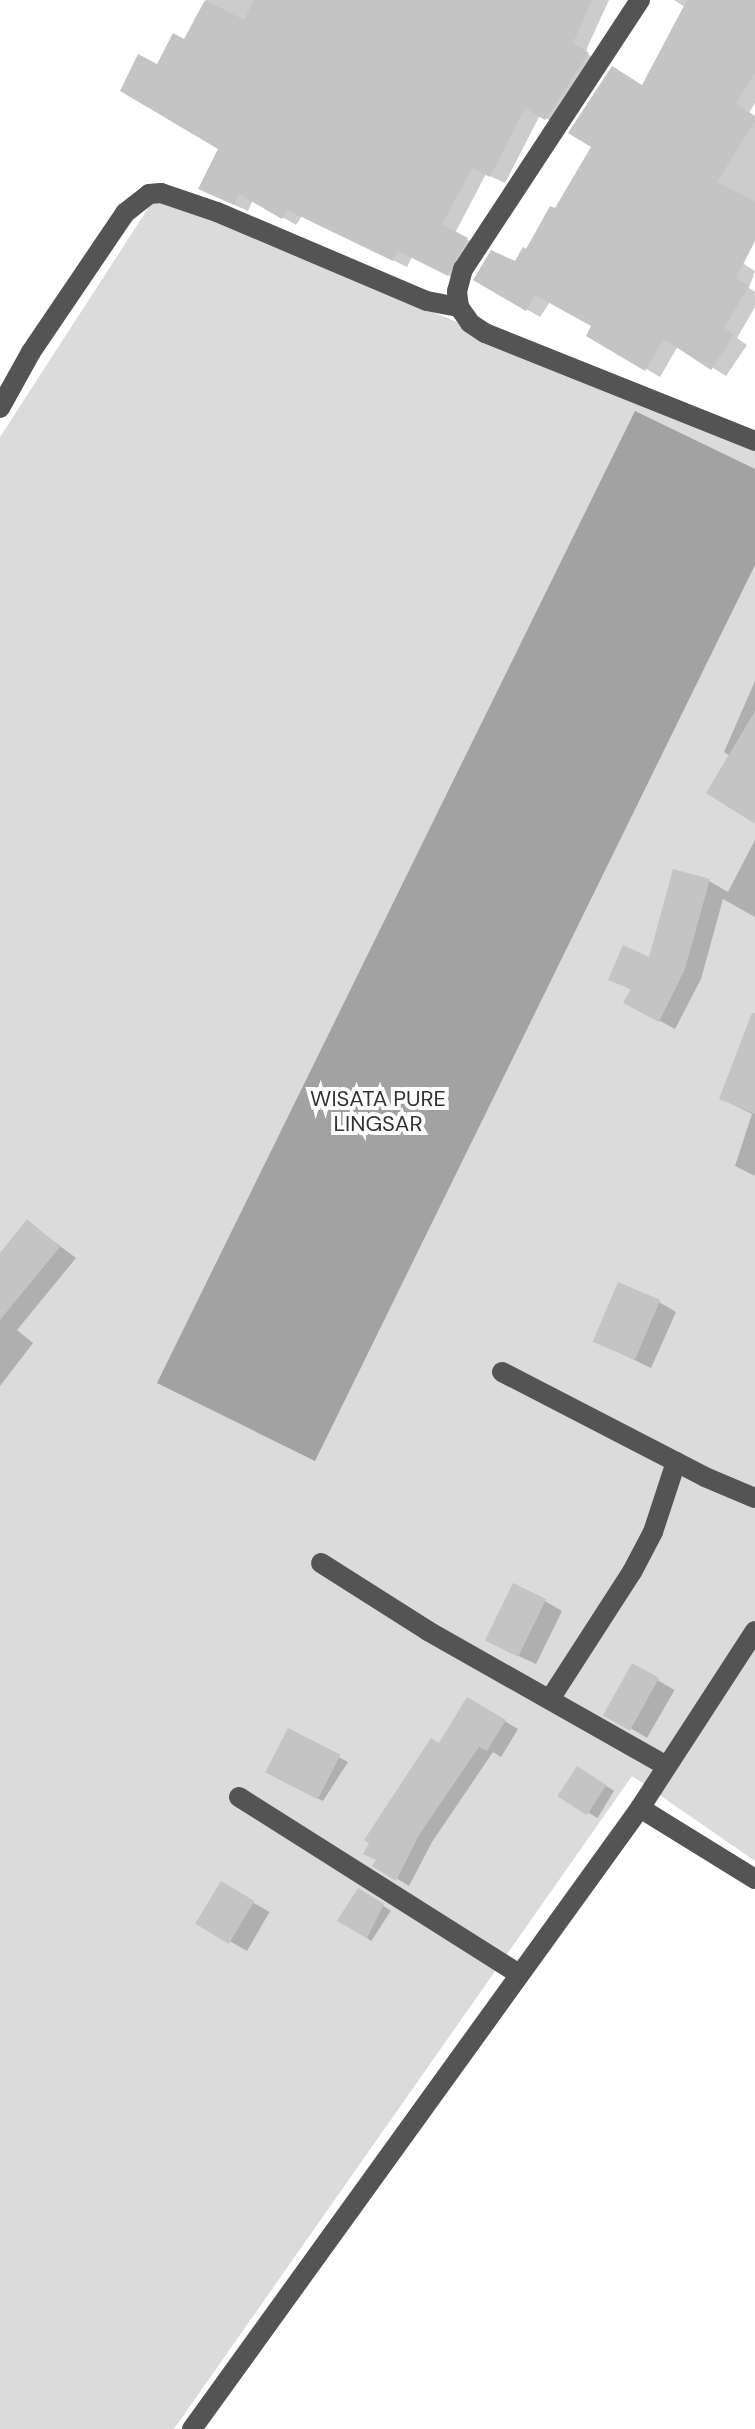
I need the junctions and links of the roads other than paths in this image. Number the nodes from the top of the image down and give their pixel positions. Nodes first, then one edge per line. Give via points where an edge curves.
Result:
1 (640, 0) edge
2 (459, 307) junction
3 (0, 408) edge
4 (755, 441) edge
5 (502, 1372) dead end
6 (676, 1462) junction
7 (755, 1498) edge
8 (321, 1563) dead end
9 (755, 1631) edge
10 (550, 1699) junction
11 (665, 1765) junction
12 (239, 1797) dead end
13 (640, 1808) junction
14 (755, 1879) edge
15 (517, 1973) junction
16 (192, 2429) edge

1 - 2 street via 463,269
2 - 3 street via 378,283 205,208 149,194 125,213 31,352
2 - 4 street via 485,333
5 - 6 street
6 - 7 street
6 - 10 street via 653,1532 632,1572
8 - 10 street
9 - 11 street
10 - 11 street
11 - 13 street
12 - 15 street
13 - 14 street
13 - 15 street
15 - 16 street

